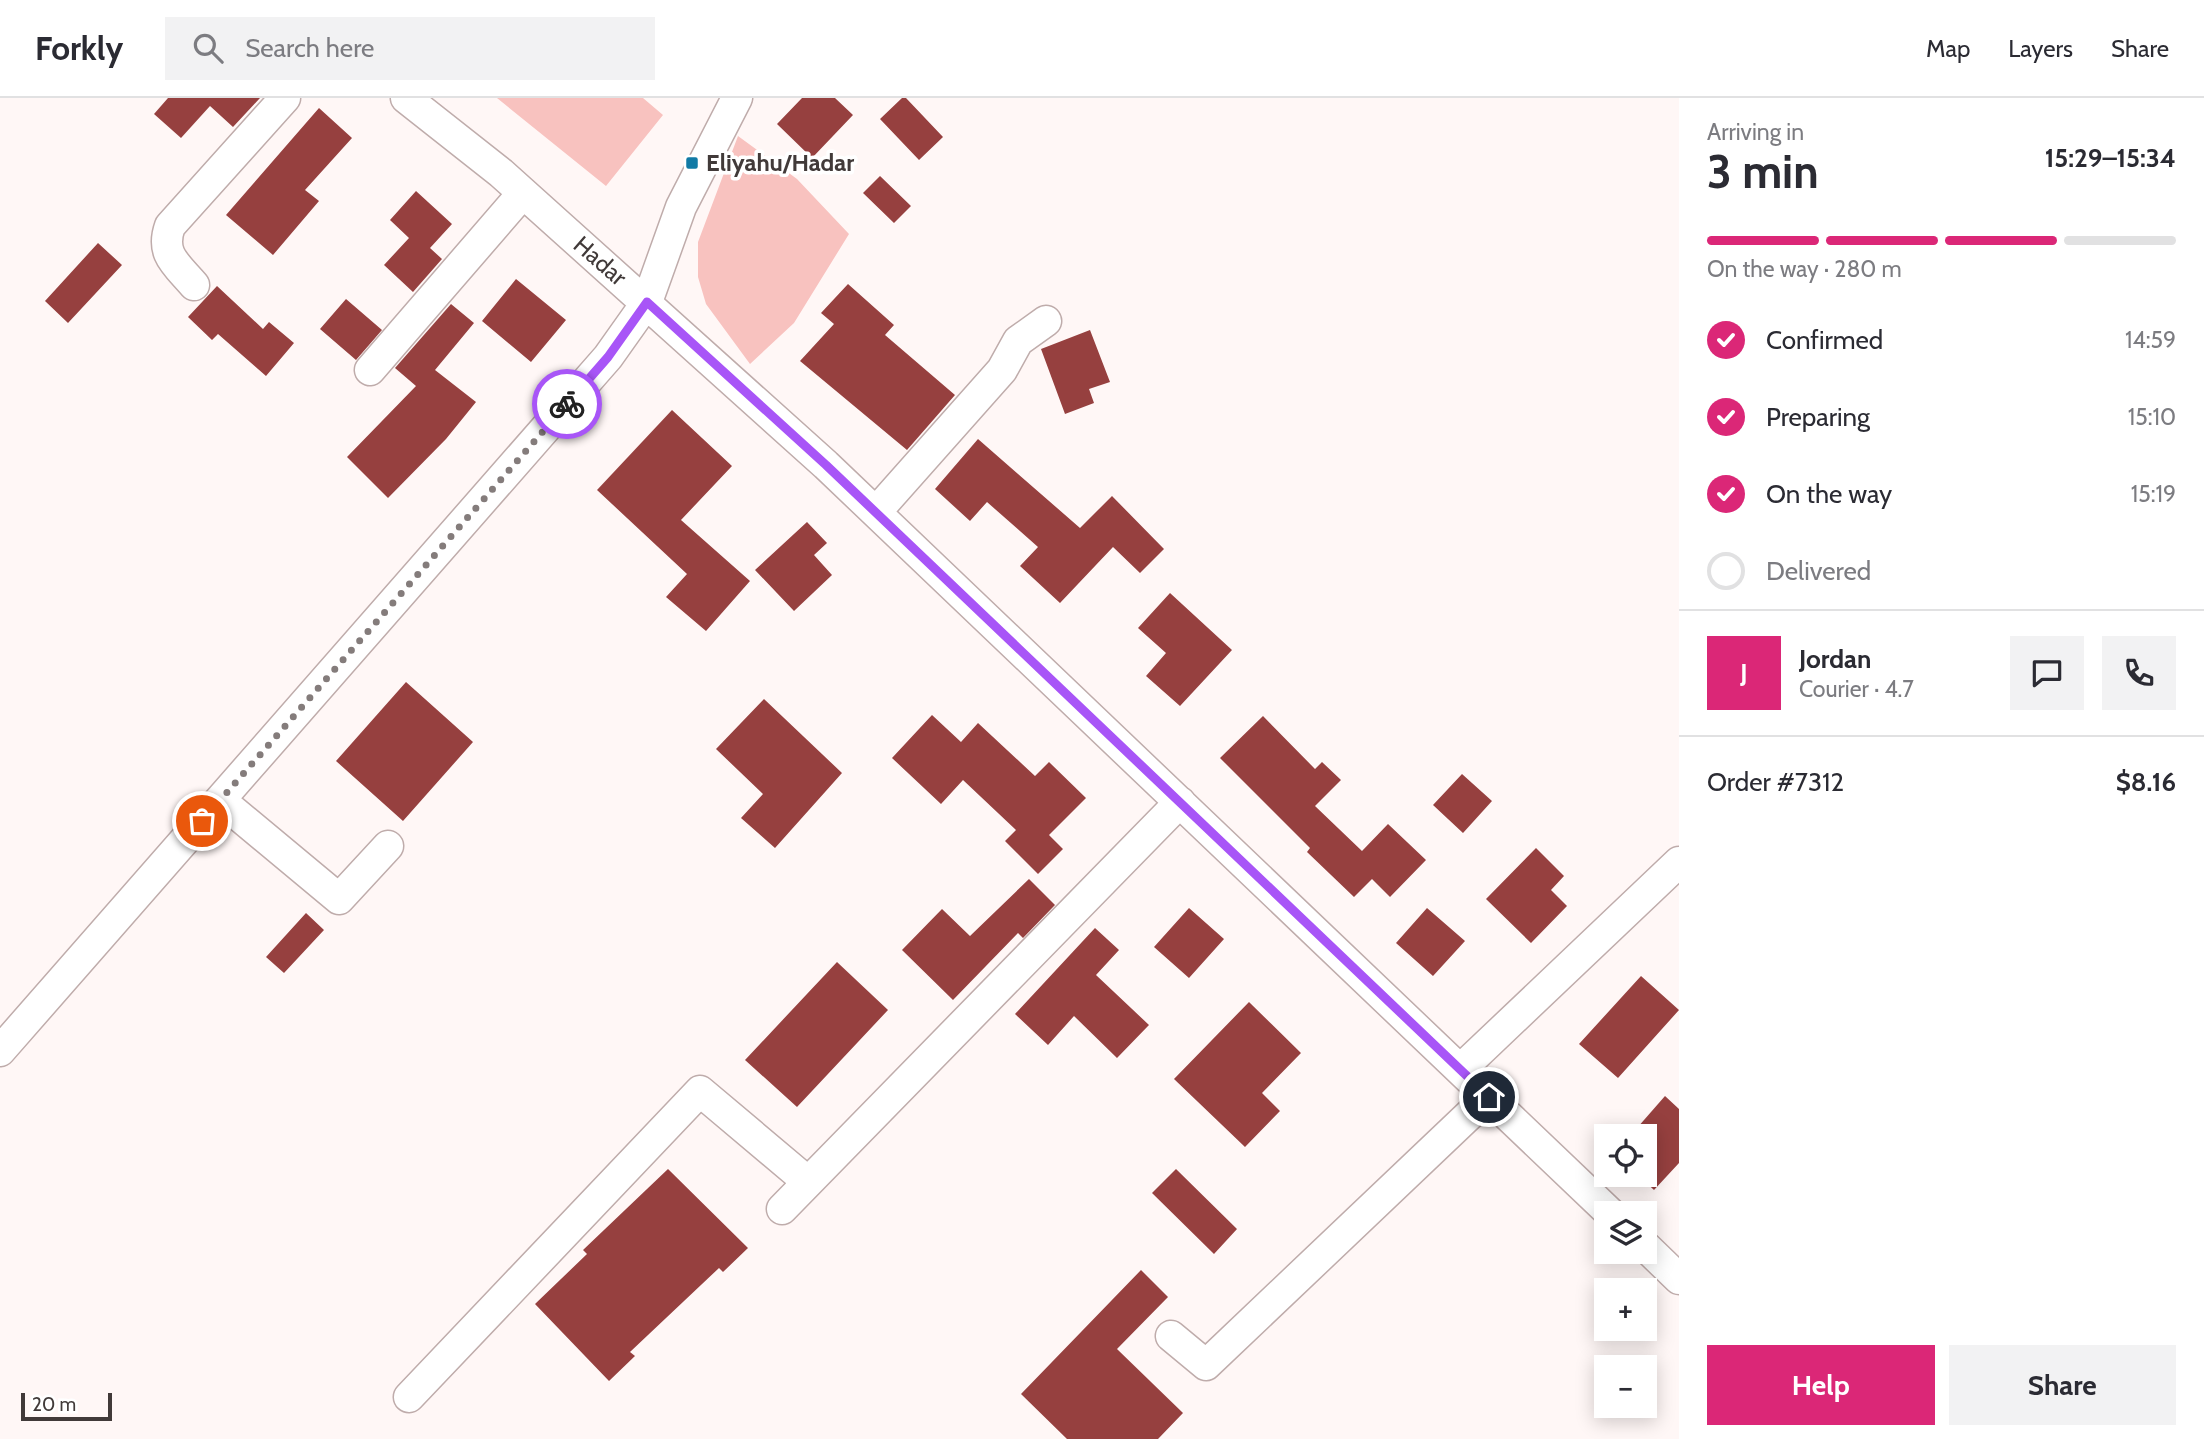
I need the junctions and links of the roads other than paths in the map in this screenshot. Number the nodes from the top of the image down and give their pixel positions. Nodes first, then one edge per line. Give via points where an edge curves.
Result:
1 (285, 98) edge
2 (406, 98) edge
3 (737, 98) edge
4 (523, 193) junction
5 (194, 285) dead end
6 (647, 302) junction
7 (1046, 321) dead end
8 (370, 370) dead end
9 (876, 512) junction
10 (220, 800) junction
11 (1180, 802) junction
12 (388, 846) dead end
13 (1679, 862) edge
14 (0, 1051) edge
15 (1460, 1070) junction
16 (1489, 1097) junction
17 (808, 1182) junction
18 (1597, 1201) edge
19 (782, 1209) dead end
20 (1657, 1258) edge
21 (1679, 1279) edge
22 (1171, 1336) dead end
23 (408, 1397) dead end

1 - 5 street via 170,226 165,241 169,255
2 - 4 street, Hadar
3 - 6 street via 681,207
4 - 6 street, Hadar
4 - 8 street
6 - 9 street, Hadar
6 - 10 street via 608,357
7 - 9 street via 1018,341 1002,370
9 - 11 street, Hadar
10 - 12 street via 339,899
10 - 14 street
11 - 15 street, Hadar
11 - 17 street
13 - 15 street
15 - 16 street, Hadar
16 - 18 street, Hadar
16 - 22 street via 1206,1365
17 - 19 street
17 - 23 street via 700,1091
20 - 21 street

